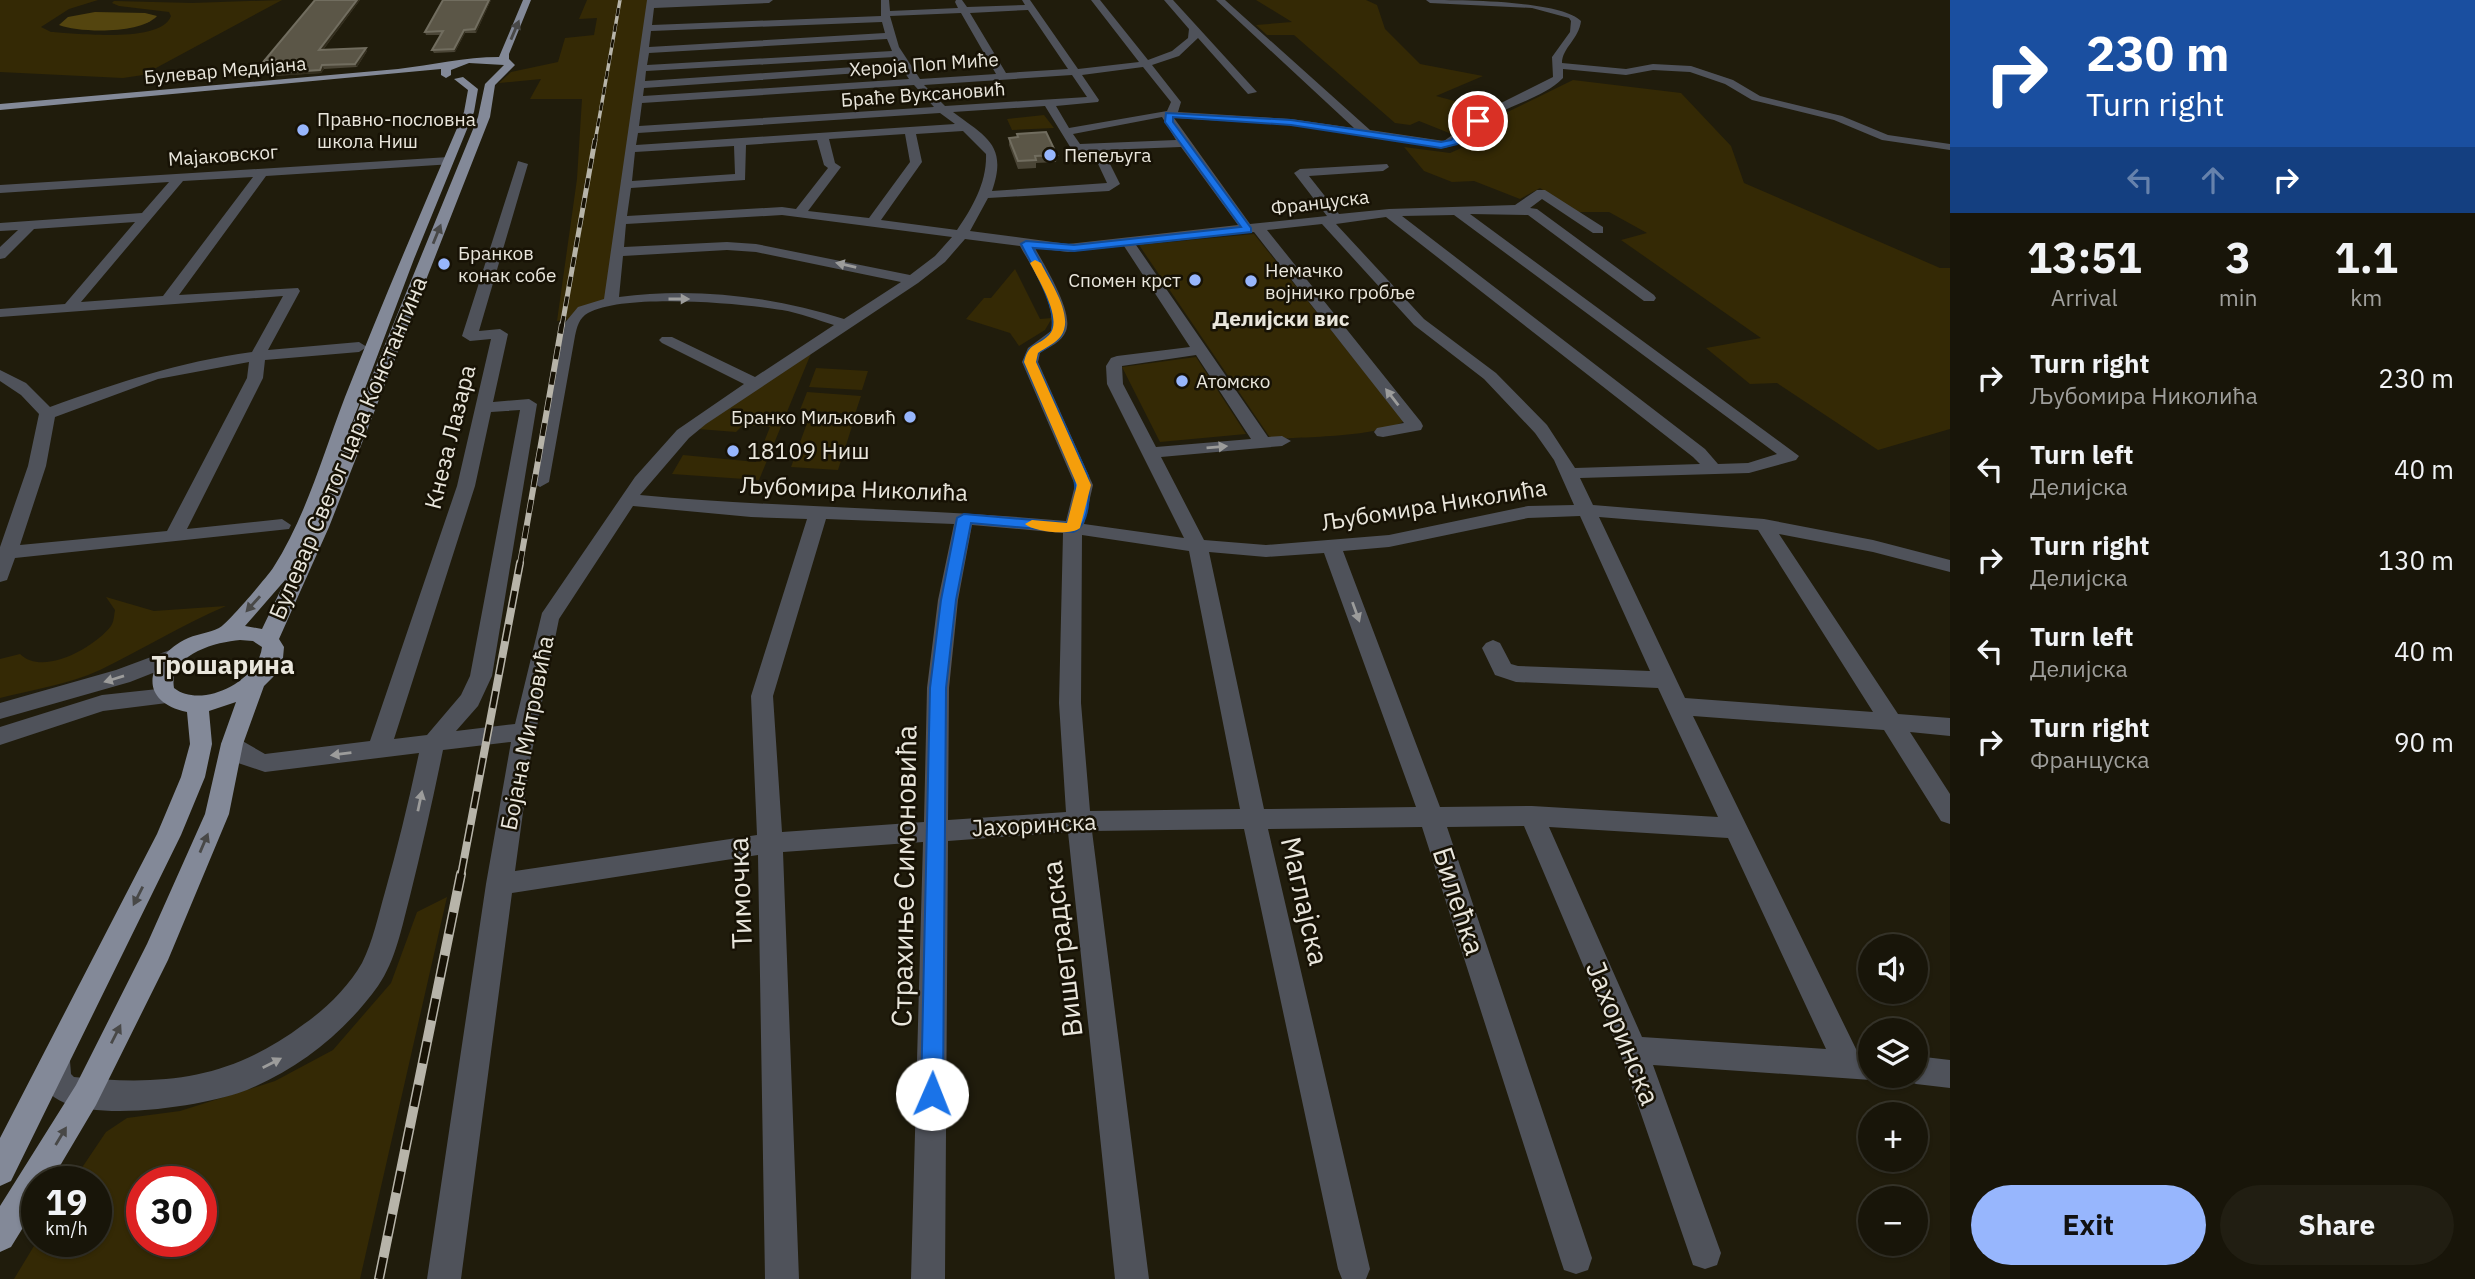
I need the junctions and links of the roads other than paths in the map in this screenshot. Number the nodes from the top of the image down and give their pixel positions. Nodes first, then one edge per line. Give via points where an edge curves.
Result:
1 (516, 0) edge
2 (527, 0) edge
3 (769, 0) edge
4 (958, 0) edge
5 (1096, 0) edge
6 (1168, 0) edge
7 (1222, 0) edge
8 (1430, 0) edge
9 (1564, 0) edge
10 (1028, 4) edge
11 (650, 6) edge
12 (882, 9) edge
13 (774, 10) dead end
14 (963, 10) junction
15 (1569, 14) junction
16 (1194, 27) junction
17 (648, 28) junction
18 (889, 36) junction
19 (643, 50) junction
20 (468, 60) junction
21 (903, 60) junction
22 (1145, 63) junction
23 (452, 65) junction
24 (1556, 65) junction
25 (502, 67) junction
26 (640, 68) junction
27 (1076, 72) junction
28 (446, 75) junction
29 (1002, 76) junction
30 (459, 79) junction
31 (916, 82) junction
32 (639, 85) junction
33 (1252, 92) dead end
34 (637, 100) junction
35 (1049, 104) junction
36 (0, 110) edge
37 (944, 111) junction
38 (1169, 115) junction
39 (967, 127) junction
40 (633, 130) junction
41 (911, 131) junction
42 (1065, 132) junction
43 (1366, 132) junction
44 (822, 136) junction
45 (740, 141) junction
46 (1184, 143) junction
47 (1950, 147) edge
48 (1096, 148) junction
49 (631, 149) junction
50 (449, 161) junction
51 (1291, 161) dead end
52 (522, 164) dead end
53 (1383, 167) dead end
54 (263, 172) junction
55 (1300, 173) junction
56 (180, 177) junction
57 (625, 185) junction
58 (0, 189) edge
59 (984, 195) junction
60 (1517, 209) junction
61 (1457, 211) junction
62 (800, 213) junction
63 (1390, 213) junction
64 (145, 217) junction
65 (620, 220) junction
66 (1331, 220) junction
67 (873, 223) junction
68 (30, 225) junction
69 (0, 227) edge
70 (1253, 229) junction
71 (1598, 230) dead end
72 (961, 236) junction
73 (1127, 242) junction
74 (1026, 244) junction
75 (616, 251) junction
76 (0, 255) edge
77 (913, 280) junction
78 (1649, 298) dead end
79 (167, 300) junction
80 (611, 303) junction
81 (69, 308) junction
82 (0, 313) edge
83 (846, 324) junction
84 (667, 340) dead end
85 (359, 347) dead end
86 (1200, 350) junction
87 (258, 355) junction
88 (0, 375) edge
89 (756, 383) junction
90 (485, 408) junction
91 (47, 414) junction
92 (1383, 432) dead end
93 (1282, 441) dead end
94 (1263, 443) junction
95 (1152, 453) junction
96 (1713, 470) junction
97 (1571, 473) junction
98 (540, 482) dead end
99 (628, 500) junction
100 (1585, 510) junction
101 (818, 514) junction
102 (964, 518) junction
103 (282, 525) dead end
104 (1764, 525) junction
105 (1073, 528) junction
106 (8, 529) edge
107 (173, 537) junction
108 (1198, 546) junction
109 (1332, 548) junction
110 (7, 554) junction
111 (1950, 566) edge
112 (0, 575) edge
113 (228, 632) junction
114 (268, 639) junction
115 (1493, 648) dead end
116 (178, 655) junction
117 (1665, 680) junction
118 (254, 682) junction
119 (167, 696) junction
120 (197, 704) junction
121 (1678, 706) junction
122 (0, 711) edge
123 (1891, 723) junction
124 (1950, 727) edge
125 (523, 732) junction
126 (0, 736) edge
127 (433, 743) junction
128 (232, 744) junction
129 (379, 750) junction
130 (1950, 814) edge
131 (1431, 816) junction
132 (1532, 816) junction
133 (1254, 820) junction
134 (1079, 821) junction
135 (1737, 828) junction
136 (937, 831) junction
137 (770, 843) junction
138 (499, 884) junction
139 (1633, 1051) junction
140 (56, 1061) junction
141 (1858, 1063) edge
142 (1858, 1065) edge
143 (1928, 1071) edge
144 (1950, 1074) edge
145 (86, 1095) junction
146 (0, 1170) edge
147 (0, 1236) edge
148 (1705, 1253) dead end
149 (1576, 1258) dead end
150 (1354, 1269) dead end
151 (444, 1279) edge
152 (782, 1279) edge
153 (928, 1279) edge
154 (1132, 1279) edge

1 - 20 main road via 499,42
25 -> 2 main road, Булевар Светог цара Константина
3 - 11 street
4 - 14 street
5 - 22 street
6 - 16 street
7 - 43 street
8 - 15 street via 1532,5
9 - 15 street
10 - 14 street
10 - 27 street, Браће Вуксановић
11 - 13 street
11 - 17 street
12 - 14 street
12 - 17 street
12 - 18 street, Бојана Митровића
14 - 29 street
15 - 24 street via 1576,21 1575,32
16 - 22 street, Хероја Поп Миће via 1190,44
16 - 33 street
17 - 19 street
18 - 19 street
18 - 21 street, Бојана Митровића
19 - 26 street
20 - 23 main road, Булевар Медијана
20 - 25 main road
21 - 26 street
21 - 31 street, Бојана Митровића
21 - 32 street
22 - 27 street, Хероја Поп Миће
22 - 38 street via 1177,104
23 - 28 main road via 446,68
23 - 36 main road, Булевар Медијана
24 - 43 street via 1558,78 1553,82 1498,109 1450,144
24 - 47 street via 1613,72 1690,69 1756,97 1838,118 1886,138
25 - 30 main road via 480,79
114 -> 25 main road, Булевар Светог цара Константина via 320,527 484,117 490,84
26 - 32 street
27 - 29 street, Хероја Поп Миће
27 - 35 street, Браће Вуксановић via 1094,100
28 - 30 main road, Булевар Медијана
28 - 36 main road, Булевар Медијана
29 - 31 street, Хероја Поп Миће
30 - 50 main road, Булевар Светог цара Константина via 472,86 474,93
31 - 34 street, Хероја Поп Миће
31 - 37 street, Бојана Митровића
32 - 34 street
34 - 40 street
35 - 37 street, Браће Вуксановић
35 - 42 street
37 - 39 street, Бојана Митровића
37 - 40 street, Браће Вуксановић
38 - 42 street
38 - 43 street
38 - 46 street
39 - 41 street
39 - 59 street, Бојана Митровића via 992,154
40 - 49 street
41 - 44 street
41 - 67 street via 916,162
42 - 48 street via 1073,147
44 - 45 street
44 - 62 street via 835,167
45 - 49 street
45 - 57 street via 741,177
46 - 48 street
46 - 70 street
48 - 59 street via 1112,186
49 - 57 street
50 - 54 street, Мајаковског
50 -> 113 main road, Булевар Светог цара Константина via 304,526 280,573
51 - 55 street
52 - 90 street, Кнеза Лазара via 470,337 500,334
53 - 55 street
54 - 56 street, Мајаковског
54 - 79 street
55 - 66 street
56 - 58 street, Мајаковског
56 - 64 street
57 - 65 street
59 - 72 street, Бојана Митровића
60 - 61 street, Француска
60 - 71 street via 1541,193
60 - 78 street via 1532,212
61 - 63 street, Француска
61 - 96 street via 1790,456 1749,468
62 - 65 street, Француска
62 - 67 street, Француска
63 - 66 street, Француска
63 - 96 street via 1699,453
64 - 68 street
64 - 81 street
65 - 75 street
66 - 70 street, Француска
66 - 97 street via 1419,323 1489,376 1529,416
67 - 72 street, Француска
68 - 69 street
68 - 76 street
70 - 73 street, Француска
92 -> 70 street via 1415,426
72 - 74 street, Француска
72 - 77 street, Бојана Митровића
73 - 74 street, Француска via 1068,248
73 - 86 street
74 - 105 street, Вишеградска via 1059,317 1059,331 1033,351 1030,362 1084,485
77 -> 75 street via 756,248
75 - 80 street
77 - 83 street, Бојана Митровића
79 - 81 street
79 - 87 street via 293,291
80 -> 83 street via 663,298 760,302
80 - 98 street via 572,319
81 - 82 street
83 - 89 street, Бојана Митровића
84 - 89 street
85 - 87 street
86 - 94 street
86 - 95 street, Маглајска via 1115,363 1115,379
87 - 91 street via 153,376
87 - 107 street via 255,379
88 - 91 street via 32,395
89 - 99 street, Бојана Митровића via 683,434
90 - 127 street via 529,404 481,676 470,700
90 - 129 street, Кнеза Лазара via 466,486
91 - 106 street via 37,466
93 - 94 street
95 -> 94 street
95 - 108 street, Маглајска
96 - 97 street
97 - 100 street
99 - 101 street, Љубомира Николића
99 - 125 street, Бојана Митровића via 550,618
100 - 104 street, Љубомира Николића
100 - 109 street, Љубомира Николића via 1528,512 1411,538
100 - 117 street
101 - 102 street, Љубомира Николића
101 - 137 street, Тимочка via 762,696
102 - 105 street, Љубомира Николића
102 - 136 street, Страхиње Симоновића via 938,688
103 - 107 street
104 - 111 street, Љубомира Николића
104 - 123 street
105 - 108 street, Љубомира Николића
105 - 134 street, Вишеградска via 1070,703
106 - 110 street
107 - 110 street
108 - 109 street, Љубомира Николића via 1266,551
108 - 133 street, Маглајска
109 -> 131 street, Билећка
110 - 112 street
113 - 114 main road via 258,633
113 - 116 main road
114 - 118 main road, Булевар Светог цара Константина via 272,658
115 - 117 street via 1503,668 1516,674
116 - 119 main road via 163,677
116 -> 122 street
117 - 121 street
118 - 120 main road via 227,697
118 - 128 main road, Булевар Светог цара Константина
119 - 120 main road
119 - 126 street via 102,703
120 -> 140 main road via 201,744 194,777
121 - 123 street
121 - 135 street
123 - 124 street
123 - 130 street
125 - 127 street
125 - 138 street, Бојана Митровића
127 - 129 street
145 -> 127 street via 181,1092 239,1079 302,1045 345,1006 370,974 384,944
129 -> 128 street via 265,763 240,754
145 -> 128 main road, Булевар Светог цара Константина via 158,951 217,814
131 - 132 street, Јахоринска
131 - 133 street, Јахоринска
131 - 149 street, Билећка
132 - 135 street, Јахоринска
132 - 139 street, Јахоринска
133 - 134 street, Јахоринска
133 - 150 street, Маглајска
134 - 136 street, Јахоринска
134 - 154 street, Вишеградска
135 - 141 street
136 - 137 street, Јахоринска
136 - 153 street, Страхиње Симоновића
137 - 138 street, Јахоринска
137 - 152 street, Тимочка
138 - 151 street, Бојана Митровића
139 - 142 street
139 - 148 street, Јахоринска
140 - 145 street via 56,1081 68,1091
140 - 146 main road
143 - 144 street
147 -> 145 main road, Булевар Светог цара Константина

